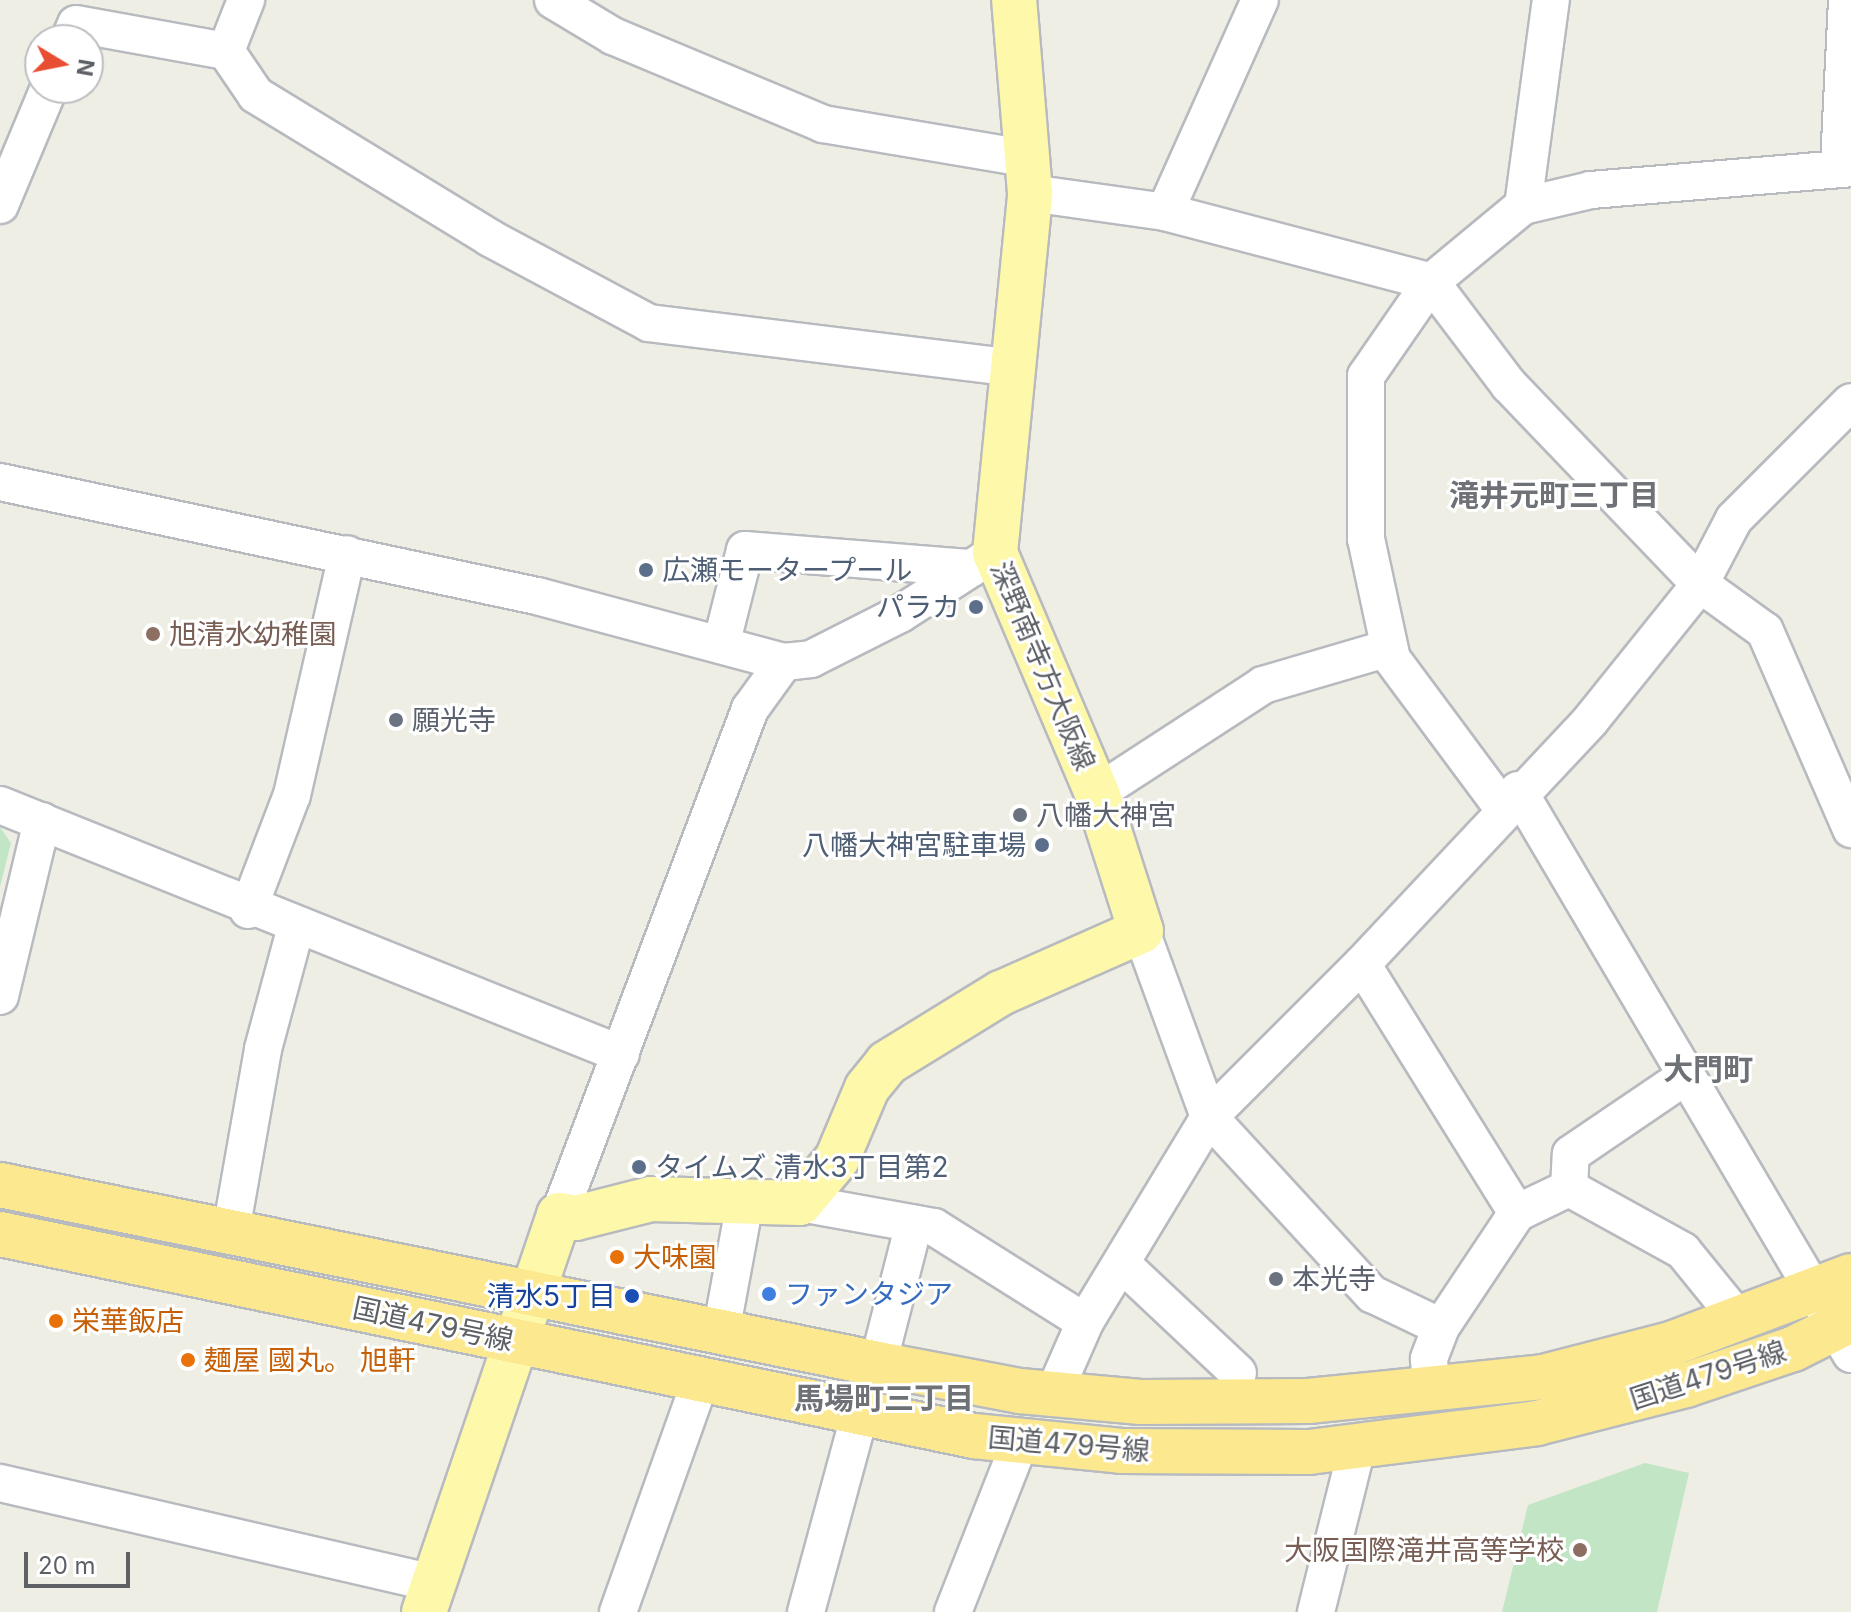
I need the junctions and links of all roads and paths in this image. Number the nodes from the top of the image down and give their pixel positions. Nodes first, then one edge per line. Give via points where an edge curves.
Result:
1 (246, 0) edge
2 (553, 0) edge
3 (1014, 0) edge
4 (1260, 0) edge
5 (1551, 0) edge
6 (1847, 0) edge
7 (590, 8) edge
8 (74, 21) edge
9 (226, 51) junction
10 (38, 104) edge
11 (12, 142) edge
12 (1845, 166) edge
13 (1029, 176) junction
14 (0, 205) edge
15 (1523, 206) junction
16 (1165, 212) junction
17 (1431, 282) junction
18 (1008, 367) junction
19 (1851, 402) edge
20 (0, 482) edge
21 (347, 554) junction
22 (983, 560) junction
23 (1700, 584) junction
24 (721, 645) junction
25 (1389, 648) junction
26 (784, 662) junction
27 (1097, 793) junction
28 (1510, 798) junction
29 (0, 805) edge
30 (42, 821) junction
31 (1851, 829) edge
32 (248, 910) junction
33 (296, 927) junction
34 (1141, 931) junction
35 (1362, 964) junction
36 (2, 973) edge
37 (621, 1054) junction
38 (1683, 1078) junction
39 (1209, 1117) junction
40 (0, 1185) edge
41 (1569, 1188) junction
42 (745, 1203) junction
43 (800, 1203) junction
44 (1517, 1213) junction
45 (559, 1215) junction
46 (914, 1224) junction
47 (231, 1231) junction
48 (0, 1234) edge
49 (1122, 1264) junction
50 (534, 1294) junction
51 (1842, 1313) edge
52 (1739, 1320) junction
53 (1085, 1322) junction
54 (1441, 1327) junction
55 (721, 1332) junction
56 (518, 1341) junction
57 (878, 1364) junction
58 (1238, 1373) dead end
59 (701, 1379) junction
60 (1431, 1389) junction
61 (1053, 1395) junction
62 (860, 1413) junction
63 (1021, 1439) junction
64 (1357, 1447) junction
65 (0, 1483) edge
66 (429, 1598) edge
67 (618, 1612) edge
68 (806, 1612) edge
69 (953, 1612) edge
70 (1316, 1612) edge

1 - 9 street
2 - 7 street
3 - 13 main road, 深野南寺方大阪線
4 - 16 street
5 - 15 street
6 - 12 street
7 - 13 street via 613,36 823,124
8 - 9 street
9 - 18 street via 256,95 490,238 649,323
10 - 11 street
11 - 14 street
12 - 15 street via 1591,190
13 - 16 street
13 - 18 main road, 深野南寺方大阪線
15 - 17 street
16 - 17 street
17 - 23 street via 1509,385
17 - 25 street via 1366,376 1366,539
18 - 22 main road, 深野南寺方大阪線
19 - 23 street via 1734,519
20 - 21 street
21 - 24 street
21 - 32 street via 292,795
22 - 24 street via 745,550
22 - 26 street via 900,614 811,659
22 - 27 main road, 深野南寺方大阪線
23 - 28 street via 1590,721
23 - 31 street via 1765,631
24 - 26 street
25 - 27 street via 1263,685
25 - 28 street
26 - 37 street via 750,709
27 - 34 main road, 深野南寺方大阪線
28 - 35 street
28 - 38 street
29 - 30 street
30 - 32 street
30 - 36 street
32 - 33 street
33 - 37 street
33 - 47 street via 262,1058
34 - 39 street
34 - 43 main road via 1001,993 887,1063 867,1088 837,1159
35 - 39 street
35 - 44 street
37 - 45 street
38 - 41 street via 1571,1154
38 - 51 street
39 - 49 street
39 - 54 street via 1372,1294
40 - 47 highway, 国道479号線
41 - 44 street
41 - 52 street via 1683,1251
42 - 43 main road
42 - 45 main road via 651,1199 576,1218
42 - 55 street
43 - 46 street
44 - 54 street
45 - 50 main road
46 - 53 street via 934,1227
46 - 57 street
47 - 50 highway, 国道479号線
48 - 56 highway, 国道479号線
49 - 53 street
49 - 58 street
50 - 55 highway, 国道479号線
50 - 56 main road
51 - 52 highway, 国道479号線
51 - 64 highway, 国道479号線 via 1793,1349 1605,1408
52 - 60 highway, 国道479号線 via 1602,1364
53 - 61 street
54 - 60 street via 1429,1359
55 - 57 highway, 国道479号線
56 - 59 highway, 国道479号線
56 - 66 main road
57 - 61 highway, 国道479号線
59 - 62 highway, 国道479号線
59 - 67 street
60 - 61 highway, 国道479号線 via 1255,1403
62 - 63 highway, 国道479号線
62 - 68 street
63 - 64 highway, 国道479号線 via 1247,1454
63 - 69 street
64 - 70 street
65 - 66 street

